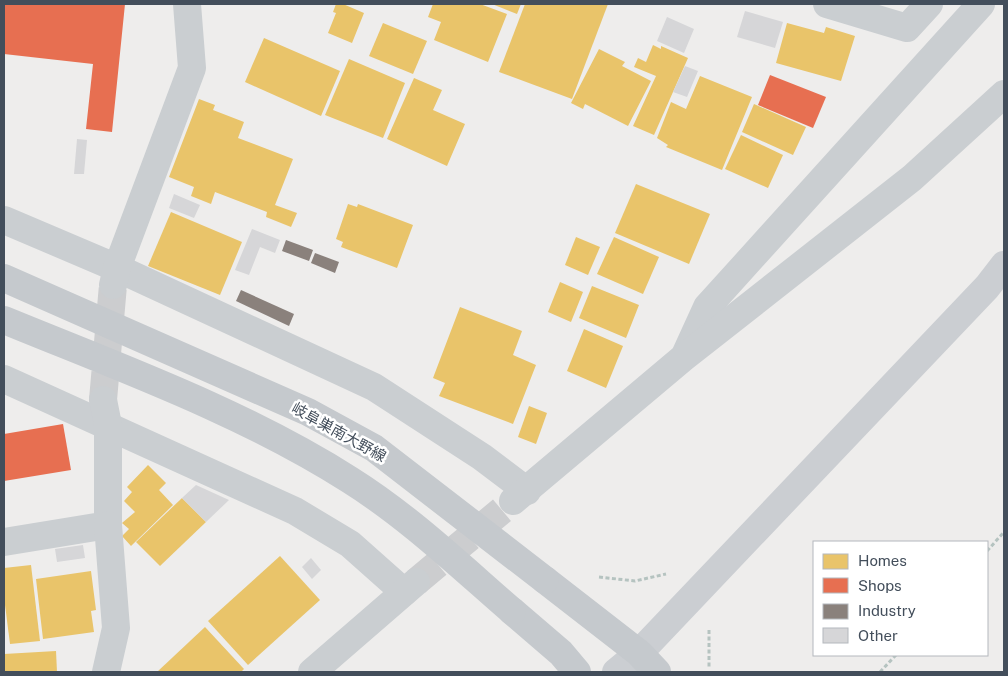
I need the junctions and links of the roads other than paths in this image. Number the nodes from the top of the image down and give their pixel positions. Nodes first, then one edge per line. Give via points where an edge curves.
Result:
1 (187, 4) edge
2 (827, 4) edge
3 (929, 4) edge
4 (981, 4) edge
5 (1004, 94) edge
6 (4, 220) edge
7 (1004, 265) edge
8 (115, 277) junction
9 (4, 278) edge
10 (4, 320) edge
11 (683, 358) junction
12 (4, 379) edge
13 (106, 412) junction
14 (108, 525) junction
15 (4, 542) edge
16 (639, 653) junction
17 (106, 672) edge
18 (312, 672) edge
19 (577, 672) edge
20 (616, 672) edge
21 (657, 672) edge

1 - 8 street via 192,68
2 - 3 street via 907,28
4 - 11 street via 707,307
5 - 11 street via 912,178
6 - 8 street
7 - 16 street
8 - 11 street via 374,387 482,457 520,496
9 - 16 main road, 岐阜巣南大野線, bridge via 308,412 374,448
10 - 19 main road, bridge via 189,397 298,449 352,481 404,518 561,653
12 - 13 street
13 - 14 street
13 - 18 street via 295,511 350,544 410,587
14 - 15 street
14 - 17 street via 116,628
16 - 20 street
16 - 21 main road, 岐阜巣南大野線

